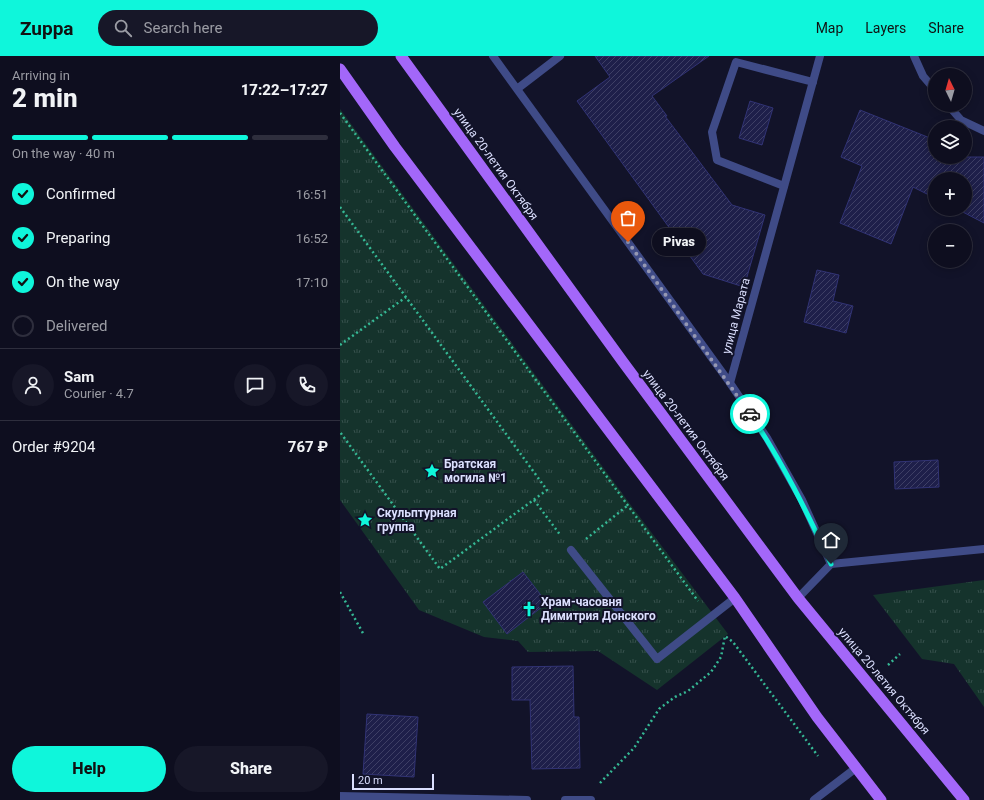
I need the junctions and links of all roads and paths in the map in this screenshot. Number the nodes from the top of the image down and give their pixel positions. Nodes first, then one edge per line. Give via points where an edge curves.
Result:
1 (401, 56) edge
2 (493, 56) edge
3 (560, 56) edge
4 (820, 56) edge
5 (914, 56) edge
6 (340, 69) edge
7 (813, 82) junction
8 (928, 82) edge
9 (517, 89) junction
10 (340, 112) edge
11 (954, 112) edge
12 (984, 130) edge
13 (784, 186) junction
14 (340, 207) edge
15 (406, 297) junction
16 (340, 345) edge
17 (730, 383) junction
18 (340, 432) edge
19 (534, 500) junction
20 (627, 506) junction
21 (984, 549) edge
22 (571, 550) junction
23 (831, 564) junction
24 (340, 592) edge
25 (735, 598) junction
26 (798, 598) junction
27 (698, 601) dead end
28 (364, 635) dead end
29 (900, 654) dead end
30 (888, 665) dead end
31 (818, 756) dead end
32 (856, 768) junction
33 (600, 783) dead end
34 (342, 797) edge
35 (527, 800) edge
36 (565, 800) edge
37 (591, 800) edge
38 (814, 800) edge
39 (881, 800) edge
40 (964, 800) edge

1 - 26 main road, улица 20-летия Октября
2 - 9 street
3 - 9 street
4 - 7 street, улица Марата
5 - 8 street
6 - 25 main road via 395,147
7 - 13 street, улица Марата
7 - 13 street via 736,62 712,132 717,160
9 - 17 street
10 - 20 path
11 - 12 street via 961,120
13 - 17 street, улица Марата
14 - 15 path
15 - 16 path
15 - 19 path via 548,490
17 - 23 street via 767,438 802,500
18 - 19 path via 440,569
19 - 22 path
20 - 22 path
20 - 27 path
21 - 23 street
22 - 25 street via 657,659
23 - 26 street
24 - 28 path
25 - 32 main road via 817,717
26 - 40 main road, улица 20-летия Октября
29 - 30 path
31 - 33 path via 733,642 725,636 721,657 712,672 659,709 634,748
32 - 38 street
32 - 39 main road
34 - 35 street
36 - 37 street

